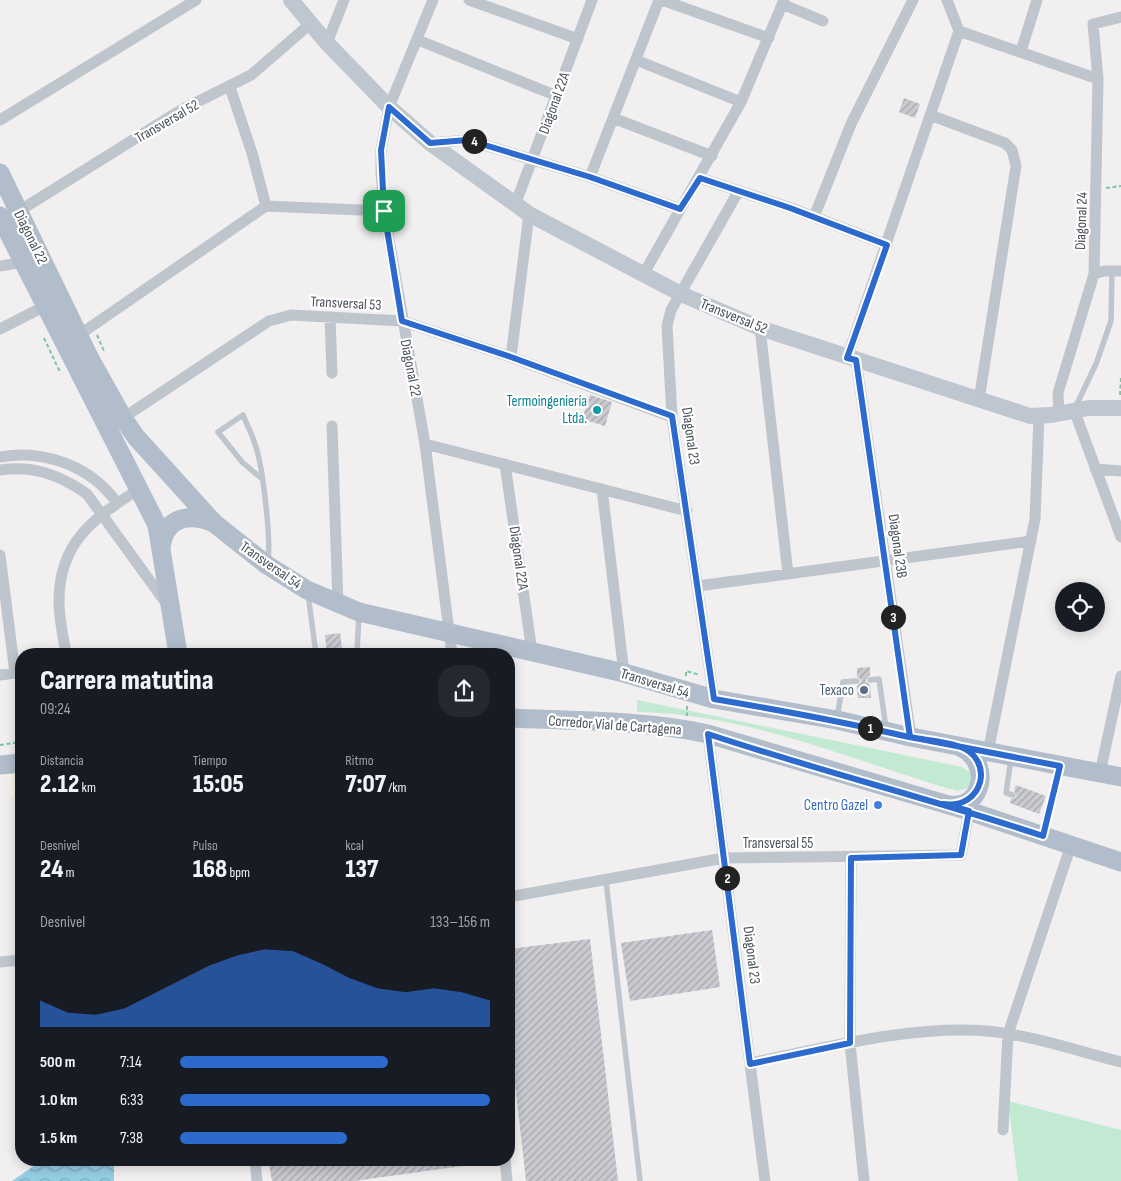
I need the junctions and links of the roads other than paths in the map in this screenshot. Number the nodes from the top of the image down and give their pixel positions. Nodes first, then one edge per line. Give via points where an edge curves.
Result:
1 (196, 0) edge
2 (291, 0) edge
3 (344, 0) edge
4 (433, 0) edge
5 (469, 0) edge
6 (592, 0) edge
7 (661, 0) edge
8 (914, 0) edge
9 (947, 0) edge
10 (1037, 0) edge
11 (783, 2) edge
12 (1121, 17) edge
13 (823, 21) dead end
14 (310, 24) junction
15 (959, 31) junction
16 (769, 38) junction
17 (578, 39) junction
18 (418, 40) junction
19 (327, 43) junction
20 (1021, 51) junction
21 (636, 60) junction
22 (1098, 79) junction
23 (230, 87) junction
24 (557, 96) junction
25 (742, 102) junction
26 (389, 107) junction
27 (930, 115) junction
28 (613, 118) junction
29 (0, 120) edge
30 (430, 143) junction
31 (712, 156) junction
32 (534, 159) junction
33 (0, 173) edge
34 (590, 177) junction
35 (700, 178) junction
36 (738, 192) junction
37 (515, 205) junction
38 (266, 206) junction
39 (680, 209) junction
40 (19, 211) junction
41 (384, 211) junction
42 (529, 214) junction
43 (0, 216) edge
44 (814, 217) junction
45 (887, 245) junction
46 (25, 262) junction
47 (0, 266) edge
48 (1117, 270) edge
49 (1094, 274) junction
50 (643, 275) junction
51 (681, 294) junction
52 (46, 306) junction
53 (330, 317) junction
54 (402, 321) junction
55 (0, 328) edge
56 (760, 328) junction
57 (79, 335) junction
58 (511, 357) junction
59 (852, 359) junction
60 (332, 373) dead end
61 (979, 400) junction
62 (1121, 408) edge
63 (1066, 412) junction
64 (672, 416) junction
65 (1039, 416) junction
66 (123, 418) junction
67 (332, 426) dead end
68 (425, 444) junction
69 (152, 456) junction
70 (0, 457) edge
71 (505, 464) junction
72 (1095, 469) junction
73 (0, 470) edge
74 (1121, 472) edge
75 (261, 478) junction
76 (602, 489) junction
77 (139, 490) junction
78 (117, 503) junction
79 (687, 512) junction
80 (102, 513) junction
81 (214, 523) junction
82 (1121, 537) edge
83 (1031, 541) junction
84 (160, 549) junction
85 (0, 555) edge
86 (885, 561) junction
87 (267, 566) junction
88 (1, 574) edge
89 (788, 574) junction
90 (698, 586) junction
91 (307, 590) junction
92 (338, 604) junction
93 (170, 610) junction
94 (359, 612) junction
95 (450, 634) junction
96 (65, 648) edge
97 (177, 648) edge
98 (315, 648) edge
99 (357, 648) edge
100 (451, 648) edge
101 (514, 648) edge
102 (515, 648) edge
103 (532, 652) junction
104 (15, 666) edge
105 (15, 673) edge
106 (624, 673) junction
107 (0, 675) edge
108 (1121, 676) edge
109 (870, 680) dead end
110 (857, 681) dead end
111 (714, 699) junction
112 (515, 718) edge
113 (837, 720) junction
114 (886, 731) junction
115 (708, 734) junction
116 (910, 737) junction
117 (958, 746) junction
118 (15, 751) edge
119 (988, 752) junction
120 (0, 753) edge
121 (1012, 756) junction
122 (15, 764) edge
123 (0, 765) edge
124 (1060, 766) junction
125 (1100, 773) junction
126 (1121, 777) edge
127 (1013, 795) dead end
128 (943, 804) junction
129 (1042, 805) dead end
130 (1049, 807) junction
131 (969, 811) junction
132 (1043, 836) junction
133 (1072, 846) junction
134 (724, 858) junction
135 (851, 858) junction
136 (1121, 862) edge
137 (606, 881) junction
138 (515, 896) edge
139 (15, 961) edge
140 (0, 962) edge
141 (1008, 1034) junction
142 (850, 1043) junction
143 (1121, 1062) edge
144 (750, 1064) junction
145 (1003, 1130) dead end
146 (256, 1166) edge
147 (506, 1166) edge
148 (257, 1181) edge
149 (507, 1181) edge
150 (640, 1181) edge
151 (765, 1181) edge
152 (864, 1181) edge

1 - 29 street
2 - 14 street
3 - 19 street
4 - 18 street, Diagonal 22
5 - 17 street
6 - 17 street, Diagonal 22A
7 - 16 street
7 - 21 street
8 - 44 street via 851,124
9 - 15 street
10 - 20 street
11 - 13 street
11 - 16 street
12 - 22 street, Diagonal 24 via 1093,24
14 - 19 street
14 - 23 street, Transversal 52 via 267,63
15 - 20 street
15 - 27 street, Diagonal 23B
16 - 25 street
17 - 24 street, Diagonal 22A
18 - 24 street
18 - 26 street, Diagonal 22
19 - 26 street
20 - 22 street
21 - 25 street
21 - 28 street
22 - 49 street, Diagonal 24
23 - 38 street
23 - 40 street, Transversal 52 via 181,110
24 - 32 street, Diagonal 22A
25 - 31 street
26 - 30 street, Transversal 52
26 - 41 street, Diagonal 22 via 381,150
27 - 45 street, Diagonal 23B
27 - 61 street via 1005,143 1012,150 1016,166
28 - 31 street
28 - 34 street
30 - 32 street via 468,140
30 - 37 street, Transversal 52
31 - 35 street
32 - 34 street
32 - 37 street, Diagonal 22A
33 - 40 main road, Diagonal 22
34 - 39 street
35 - 36 street
35 - 39 street
36 - 44 street
36 - 51 street, Diagonal 23
37 - 42 street, Transversal 52
38 - 41 street
38 - 57 street
39 - 50 street
40 - 57 main road, Diagonal 22
41 - 54 street, Diagonal 22
42 - 50 street, Transversal 52
42 - 58 street
43 - 46 main road, Diagonal 22
44 - 45 street
45 - 59 street, Diagonal 23B
46 - 47 street
46 - 52 main road, Diagonal 22
48 - 49 street
48 - 63 lane via 1110,321 1096,364
49 - 63 street, Diagonal 24 via 1058,394
50 - 51 street, Transversal 52
51 - 56 street, Transversal 52
51 - 64 street, Diagonal 23 via 671,310 667,326
52 - 55 street
52 - 77 main road, Diagonal 22
53 - 54 street, Transversal 53
53 - 60 street
53 - 66 street, Transversal 53 via 291,315 269,321
54 - 58 street, Transversal 53
54 - 68 street, Diagonal 22
56 - 59 street, Transversal 52
56 - 89 street
57 - 66 main road, Diagonal 22
58 - 64 street, Transversal 53
59 - 61 street, Transversal 52
59 - 86 street, Diagonal 23B
61 - 65 street, Transversal 52
62 - 63 street, Transversal 52
63 - 65 street, Transversal 52
63 - 72 street
64 - 79 street, Diagonal 23
65 - 83 street via 1038,492
66 - 69 main road, Diagonal 22
67 - 92 street
68 - 71 street
68 - 95 street, Diagonal 22
69 - 77 main road via 150,479
69 - 81 main road, Diagonal 22
70 - 78 street via 29,455 62,461 95,480
71 - 76 street
71 - 103 street, Diagonal 22A
72 - 74 street
72 - 82 street
73 - 80 street via 13,468 47,472 87,494
75 - 75 lane via 256,446 242,415 218,432 242,462
75 - 87 lane via 270,547
76 - 79 street
76 - 106 street
77 - 78 street
77 - 84 main road, Diagonal 22 via 157,525
78 - 80 street
79 - 90 street, Diagonal 23
80 - 93 street
80 - 96 street via 81,533 61,576 59,601
81 - 84 main road via 194,517 174,522 164,534
81 - 87 main road, Transversal 54
83 - 86 street
83 - 119 street
84 - 93 main road, Diagonal 22
85 - 88 street
86 - 89 street
86 - 116 street, Diagonal 23B
87 - 91 main road, Transversal 54
88 - 104 street
89 - 90 street
90 - 111 street, Diagonal 23
91 - 92 main road, Transversal 54
91 - 98 lane
92 - 94 main road, Transversal 54
93 - 97 main road, Diagonal 22
94 - 95 main road, Transversal 54
94 - 99 lane
95 - 100 street, Diagonal 22
95 - 101 main road, Transversal 54
102 - 103 main road, Transversal 54
103 - 106 main road, Transversal 54
105 - 107 street
106 - 111 main road, Transversal 54
108 - 125 street
109 - 114 lane via 879,679
110 - 113 lane via 843,682
111 - 113 main road, Transversal 54
112 - 115 main road, Corredor Vial de Cartagena via 688,729
113 - 114 main road, Transversal 54
114 - 116 main road, Transversal 54
115 - 128 main road, Corredor Vial de Cartagena
115 - 134 street, Diagonal 23
116 - 117 main road, Transversal 54
117 - 119 main road, Transversal 54
117 - 128 main road via 975,757 981,775 980,784 970,799 961,804
118 - 120 main road
119 - 121 main road, Transversal 54
121 - 124 main road, Transversal 54
121 - 127 lane via 1006,793
122 - 123 main road
124 - 125 main road, Transversal 54
124 - 130 lane
125 - 126 main road, Transversal 54
128 - 131 main road, Corredor Vial de Cartagena
129 - 130 lane
130 - 132 lane
131 - 132 main road, Corredor Vial de Cartagena
131 - 135 street, Transversal 55 via 961,855
132 - 133 main road, Corredor Vial de Cartagena
133 - 136 main road, Corredor Vial de Cartagena
133 - 141 street
134 - 135 street, Transversal 55
134 - 137 street, Transversal 55
134 - 144 street, Diagonal 23
135 - 142 street
137 - 138 street, Transversal 55
137 - 150 lane
139 - 140 street
141 - 142 street via 985,1031 924,1033
141 - 143 street
141 - 145 street
142 - 144 street
142 - 152 street
144 - 151 street, Diagonal 23
146 - 148 street
147 - 149 street

